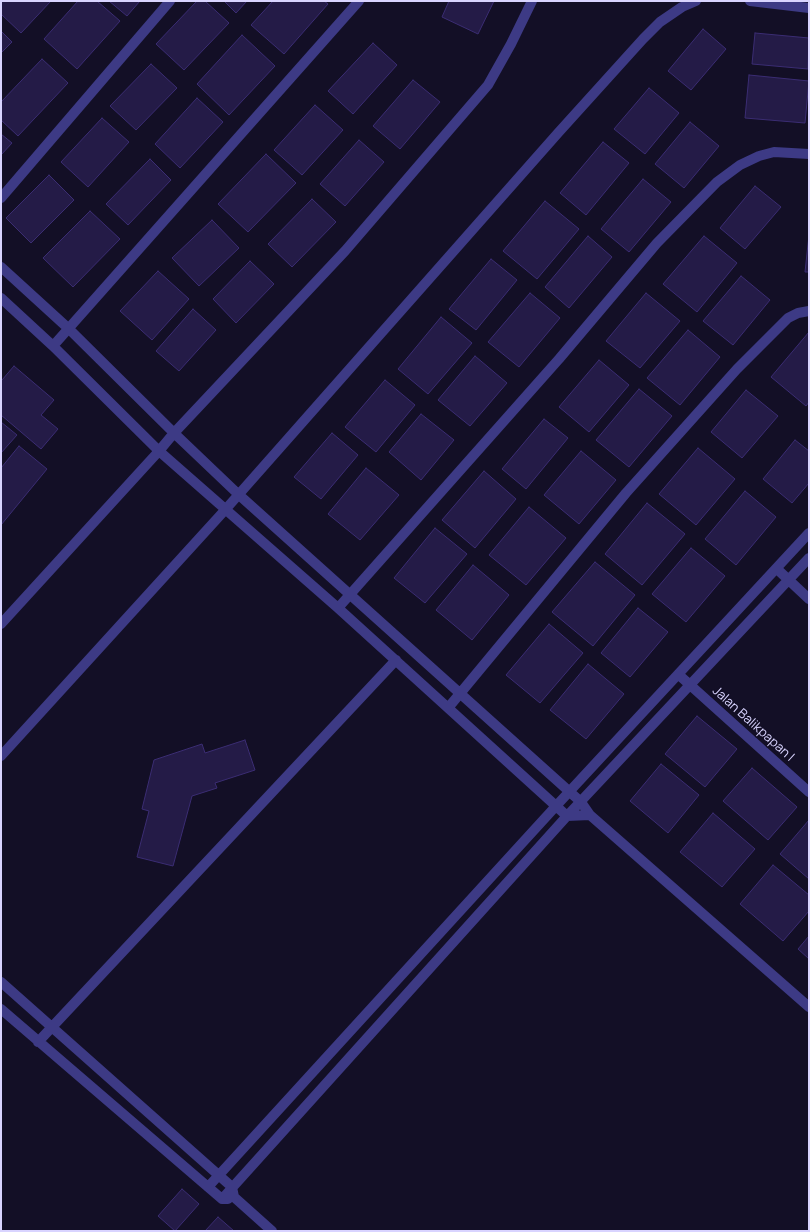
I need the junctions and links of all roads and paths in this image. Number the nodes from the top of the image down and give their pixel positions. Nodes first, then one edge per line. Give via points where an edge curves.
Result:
1 (170, 1) edge
2 (359, 1) edge
3 (532, 1) edge
4 (696, 1) edge
5 (750, 1) edge
6 (809, 8) edge
7 (809, 154) edge
8 (1, 198) edge
9 (1, 267) edge
10 (1, 298) edge
11 (809, 311) edge
12 (69, 329) junction
13 (53, 346) junction
14 (174, 433) junction
15 (159, 451) junction
16 (238, 494) junction
17 (225, 510) junction
18 (809, 533) edge
19 (809, 558) edge
20 (777, 569) junction
21 (789, 579) junction
22 (350, 594) junction
23 (809, 598) edge
24 (338, 608) junction
25 (1, 624) edge
26 (396, 660) junction
27 (679, 675) junction
28 (691, 685) junction
29 (460, 694) junction
30 (448, 708) junction
31 (1, 756) edge
32 (570, 792) junction
33 (809, 792) edge
34 (581, 802) junction
35 (556, 806) junction
36 (590, 815) junction
37 (568, 816) junction
38 (1, 982) edge
39 (809, 1007) edge
40 (1, 1009) edge
41 (52, 1026) junction
42 (38, 1042) junction
43 (219, 1175) junction
44 (208, 1187) junction
45 (233, 1192) junction
46 (272, 1231) edge

1 - 8 street
2 - 12 street
3 - 14 street via 488,85 345,251
4 - 16 street via 660,22 643,39
5 - 6 street
7 - 22 street via 774,152 759,156 740,165 717,182 657,244 559,359
9 - 12 street
10 - 13 street
11 - 29 street via 788,318 737,369 626,493
12 - 13 street
12 - 14 street
13 - 15 street
14 - 15 street
14 - 16 street
15 - 17 street
15 - 25 street
16 - 17 street
16 - 22 street
17 - 24 street
17 - 31 street
18 - 20 street
19 - 21 street
20 - 21 street
20 - 27 street
21 - 23 street
21 - 28 street
22 - 24 street
22 - 29 street
24 - 26 street
26 - 30 street
26 - 41 street
27 - 28 street, Jalan Balikpapan I
27 - 32 street
28 - 33 street, Jalan Balikpapan I
28 - 34 street
29 - 30 street
29 - 32 street
30 - 35 street
32 - 34 street
32 - 35 street
34 - 36 street
34 - 37 street
35 - 37 street
35 - 43 street
36 - 37 street
36 - 39 street
37 - 45 street
38 - 41 street
40 - 42 street
41 - 42 street
41 - 43 street
42 - 44 street
43 - 44 street
43 - 45 street
44 - 45 street via 222,1200
45 - 46 street

